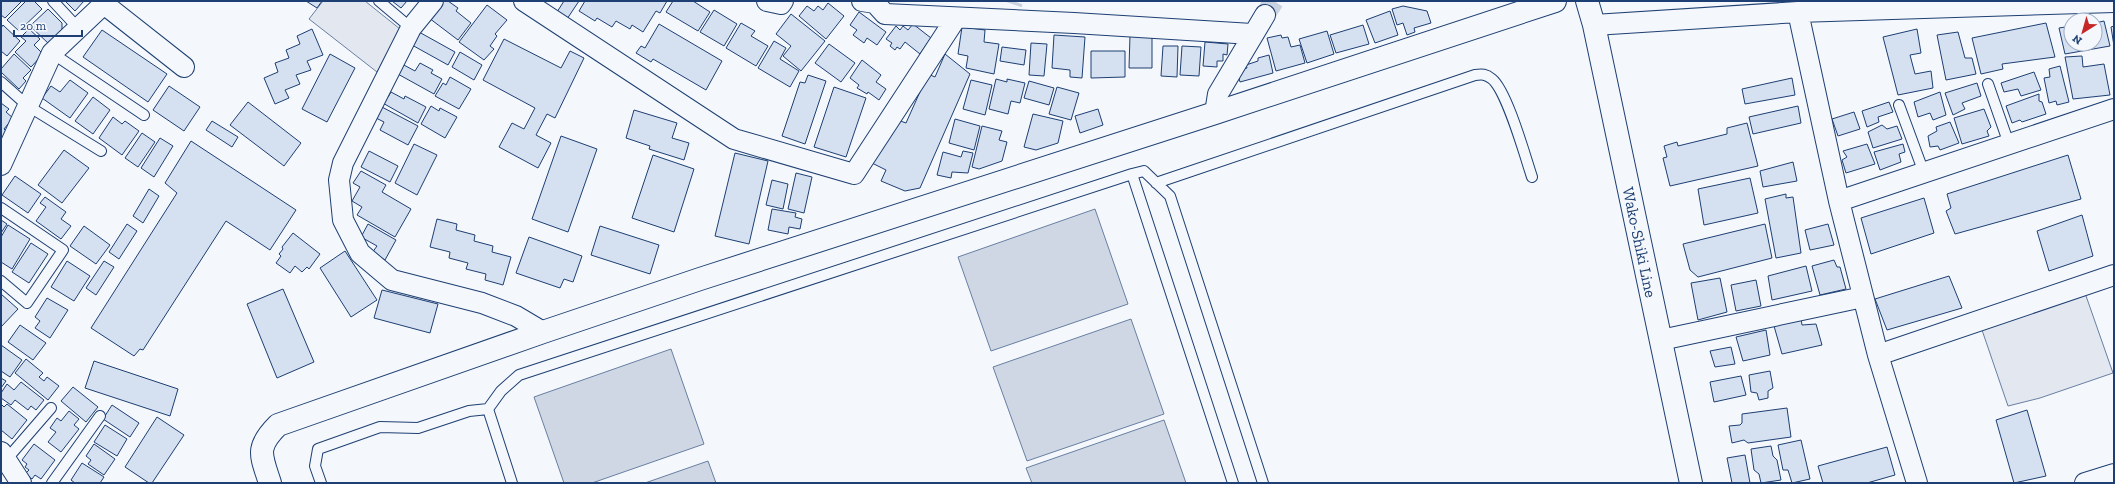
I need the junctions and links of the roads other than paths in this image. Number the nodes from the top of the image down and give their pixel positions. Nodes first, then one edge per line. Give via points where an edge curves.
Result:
1 (53, 1) edge
2 (378, 1) edge
3 (433, 1) edge
4 (524, 1) edge
5 (767, 1) edge
6 (783, 1) edge
7 (862, 1) edge
8 (1555, 1) edge
9 (1587, 1) edge
10 (106, 2) edge
11 (2114, 2) edge
12 (1012, 4) dead end
13 (1798, 12) junction
14 (1265, 15) tunnel mouth
15 (956, 18) junction
16 (1000, 20) junction
17 (1594, 25) junction
18 (78, 28) junction
19 (411, 28) junction
20 (1252, 34) junction
21 (52, 53) junction
22 (184, 67) dead end
23 (1, 82) edge
24 (1988, 84) dead end
25 (1899, 105) dead end
26 (28, 106) junction
27 (2114, 109) edge
28 (1215, 113) junction
29 (144, 115) dead end
30 (2009, 144) junction
31 (101, 151) dead end
32 (1, 166) edge
33 (1924, 173) junction
34 (1132, 174) junction
35 (1532, 177) dead end
36 (1156, 183) junction
37 (1839, 201) junction
38 (1, 208) edge
39 (2114, 275) edge
40 (1, 281) edge
41 (1863, 297) junction
42 (543, 332) junction
43 (1661, 340) junction
44 (1878, 355) junction
45 (51, 408) dead end
46 (488, 409) junction
47 (100, 416) dead end
48 (4, 456) edge
49 (2114, 474) edge
50 (21, 483) edge
51 (52, 483) edge
52 (270, 483) edge
53 (321, 483) edge
54 (512, 483) edge
55 (1233, 483) edge
56 (1263, 483) edge
57 (1691, 483) edge
58 (1917, 483) edge
59 (2085, 483) edge

1 - 18 lane
2 - 19 lane
3 - 19 street
4 - 15 street via 734,139 854,174
5 - 6 street via 781,4
7 - 15 street via 875,3 885,14
8 - 28 street
9 - 17 street, Wako-Shiki Line
10 - 18 street
10 - 22 street
11 - 13 street
12 - 16 street
13 - 17 street
13 - 37 street
14 - 20 street
15 - 16 street
16 - 20 street
17 - 43 street, Wako-Shiki Line
18 - 21 street
19 - 42 street via 343,163 339,180 343,220 360,253 392,280 482,303 516,316
20 - 28 street via 1218,94
21 - 26 street
21 - 29 lane
23 - 26 lane
24 - 30 lane
25 - 33 lane
26 - 31 lane
26 - 32 street
27 - 30 street
28 - 42 street
30 - 33 street
33 - 37 street
34 - 36 lane via 1144,171
34 - 46 lane via 518,375 501,391
34 - 55 lane
35 - 36 lane via 1504,97 1493,79 1484,74 1474,75
36 - 56 lane via 1170,196
37 - 41 street
38 - 40 lane via 63,250 27,303
39 - 44 street
41 - 43 street
41 - 44 street
42 - 52 street via 278,425 267,437 260,453
43 - 57 street, Wako-Shiki Line
44 - 58 street
45 - 48 lane
46 - 53 lane via 469,411 418,428 380,428 318,449 315,466
46 - 54 lane
47 - 51 lane
48 - 50 street
49 - 59 street

